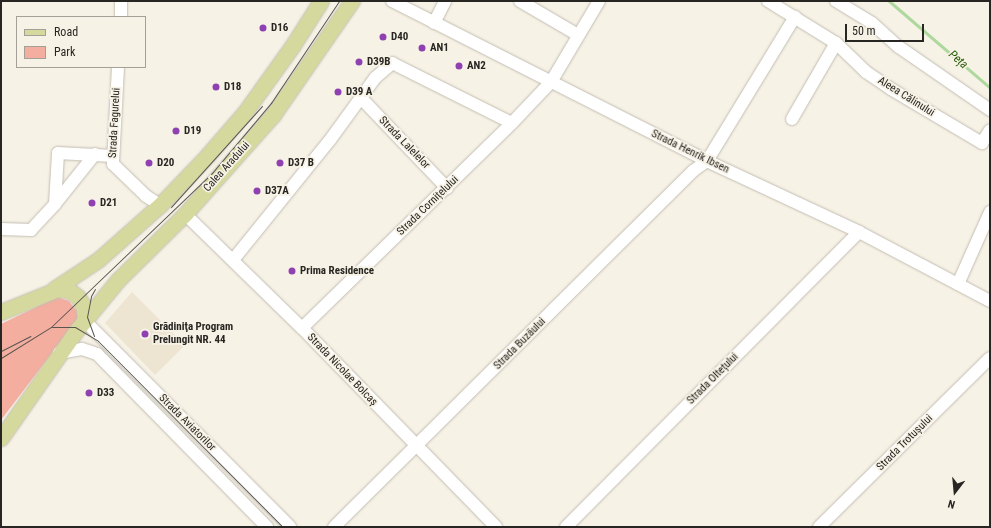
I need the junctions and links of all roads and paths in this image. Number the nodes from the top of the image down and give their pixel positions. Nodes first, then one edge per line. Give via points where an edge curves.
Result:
1 (121, 1) edge
2 (352, 1) edge
3 (392, 1) edge
4 (445, 1) edge
5 (520, 1) edge
6 (599, 1) edge
7 (768, 1) edge
8 (836, 1) edge
9 (315, 5) edge
10 (121, 16) edge
11 (795, 17) junction
12 (434, 23) junction
13 (578, 36) junction
14 (836, 43) junction
15 (118, 68) edge
16 (551, 82) junction
17 (360, 98) junction
18 (990, 110) edge
19 (792, 118) dead end
20 (512, 123) junction
21 (990, 130) edge
22 (95, 154) junction
23 (113, 156) junction
24 (707, 161) junction
25 (447, 188) junction
26 (55, 204) junction
27 (160, 205) junction
28 (990, 211) edge
29 (185, 214) junction
30 (1, 229) edge
31 (859, 232) junction
32 (233, 260) junction
33 (958, 284) junction
34 (54, 289) junction
35 (990, 301) edge
36 (1, 312) edge
37 (84, 320) junction
38 (302, 328) junction
39 (59, 353) junction
40 (990, 358) edge
41 (1, 438) edge
42 (416, 447) junction
43 (267, 527) edge
44 (290, 527) edge
45 (334, 527) edge
46 (496, 527) edge
47 (566, 527) edge
48 (820, 527) edge

1 - 10 street
2 - 29 main road, Calea Aradului via 289,96
3 - 12 street, Strada Henrik Ibsen
4 - 12 street
5 - 13 street
6 - 13 street, Strada Cornițelului
7 - 11 street, Aleea Călinului
8 - 18 street via 872,23 899,46
9 - 27 main road, Calea Aradului via 245,112
11 - 14 street, Aleea Călinului
11 - 24 street
12 - 16 street, Strada Henrik Ibsen
13 - 16 street, Strada Cornițelului
14 - 19 street
14 - 21 street, Aleea Călinului via 866,72 891,89 982,142
15 - 23 street, Strada Fagurelui
16 - 20 street, Strada Cornițelului
16 - 24 street, Strada Henrik Ibsen
17 - 20 street via 375,78 392,63
17 - 25 street, Strada Lalelelor
17 - 32 street via 330,140
20 - 25 street, Strada Cornițelului
22 - 23 street
22 - 26 street
22 - 26 street via 58,153
23 - 27 street, Strada Fagurelui via 114,166 146,196
24 - 31 street, Strada Henrik Ibsen
24 - 42 street, Strada Buzăului via 693,171
25 - 38 street, Strada Cornițelului
26 - 30 street via 31,230
27 - 34 main road, Calea Aradului via 98,260
28 - 33 street
29 - 32 street, Strada Nicolae Bolcaș
29 - 37 main road, Calea Aradului via 118,280
31 - 33 street, Strada Henrik Ibsen
31 - 47 street, Strada Oltețului
32 - 38 street, Strada Nicolae Bolcaș
33 - 35 street, Strada Henrik Ibsen
34 - 36 main road, Calea Aradului
34 - 37 main road via 70,292 78,297 83,305
37 - 39 main road, Calea Aradului
37 - 44 street, Strada Aviatorilor
38 - 42 street, Strada Nicolae Bolcaș
39 - 41 main road, Calea Aradului
39 - 43 street, Strada Aviatorilor via 82,349 100,357
40 - 48 street, Strada Trotușului
42 - 45 street, Strada Buzăului
42 - 46 street, Strada Nicolae Bolcaș

